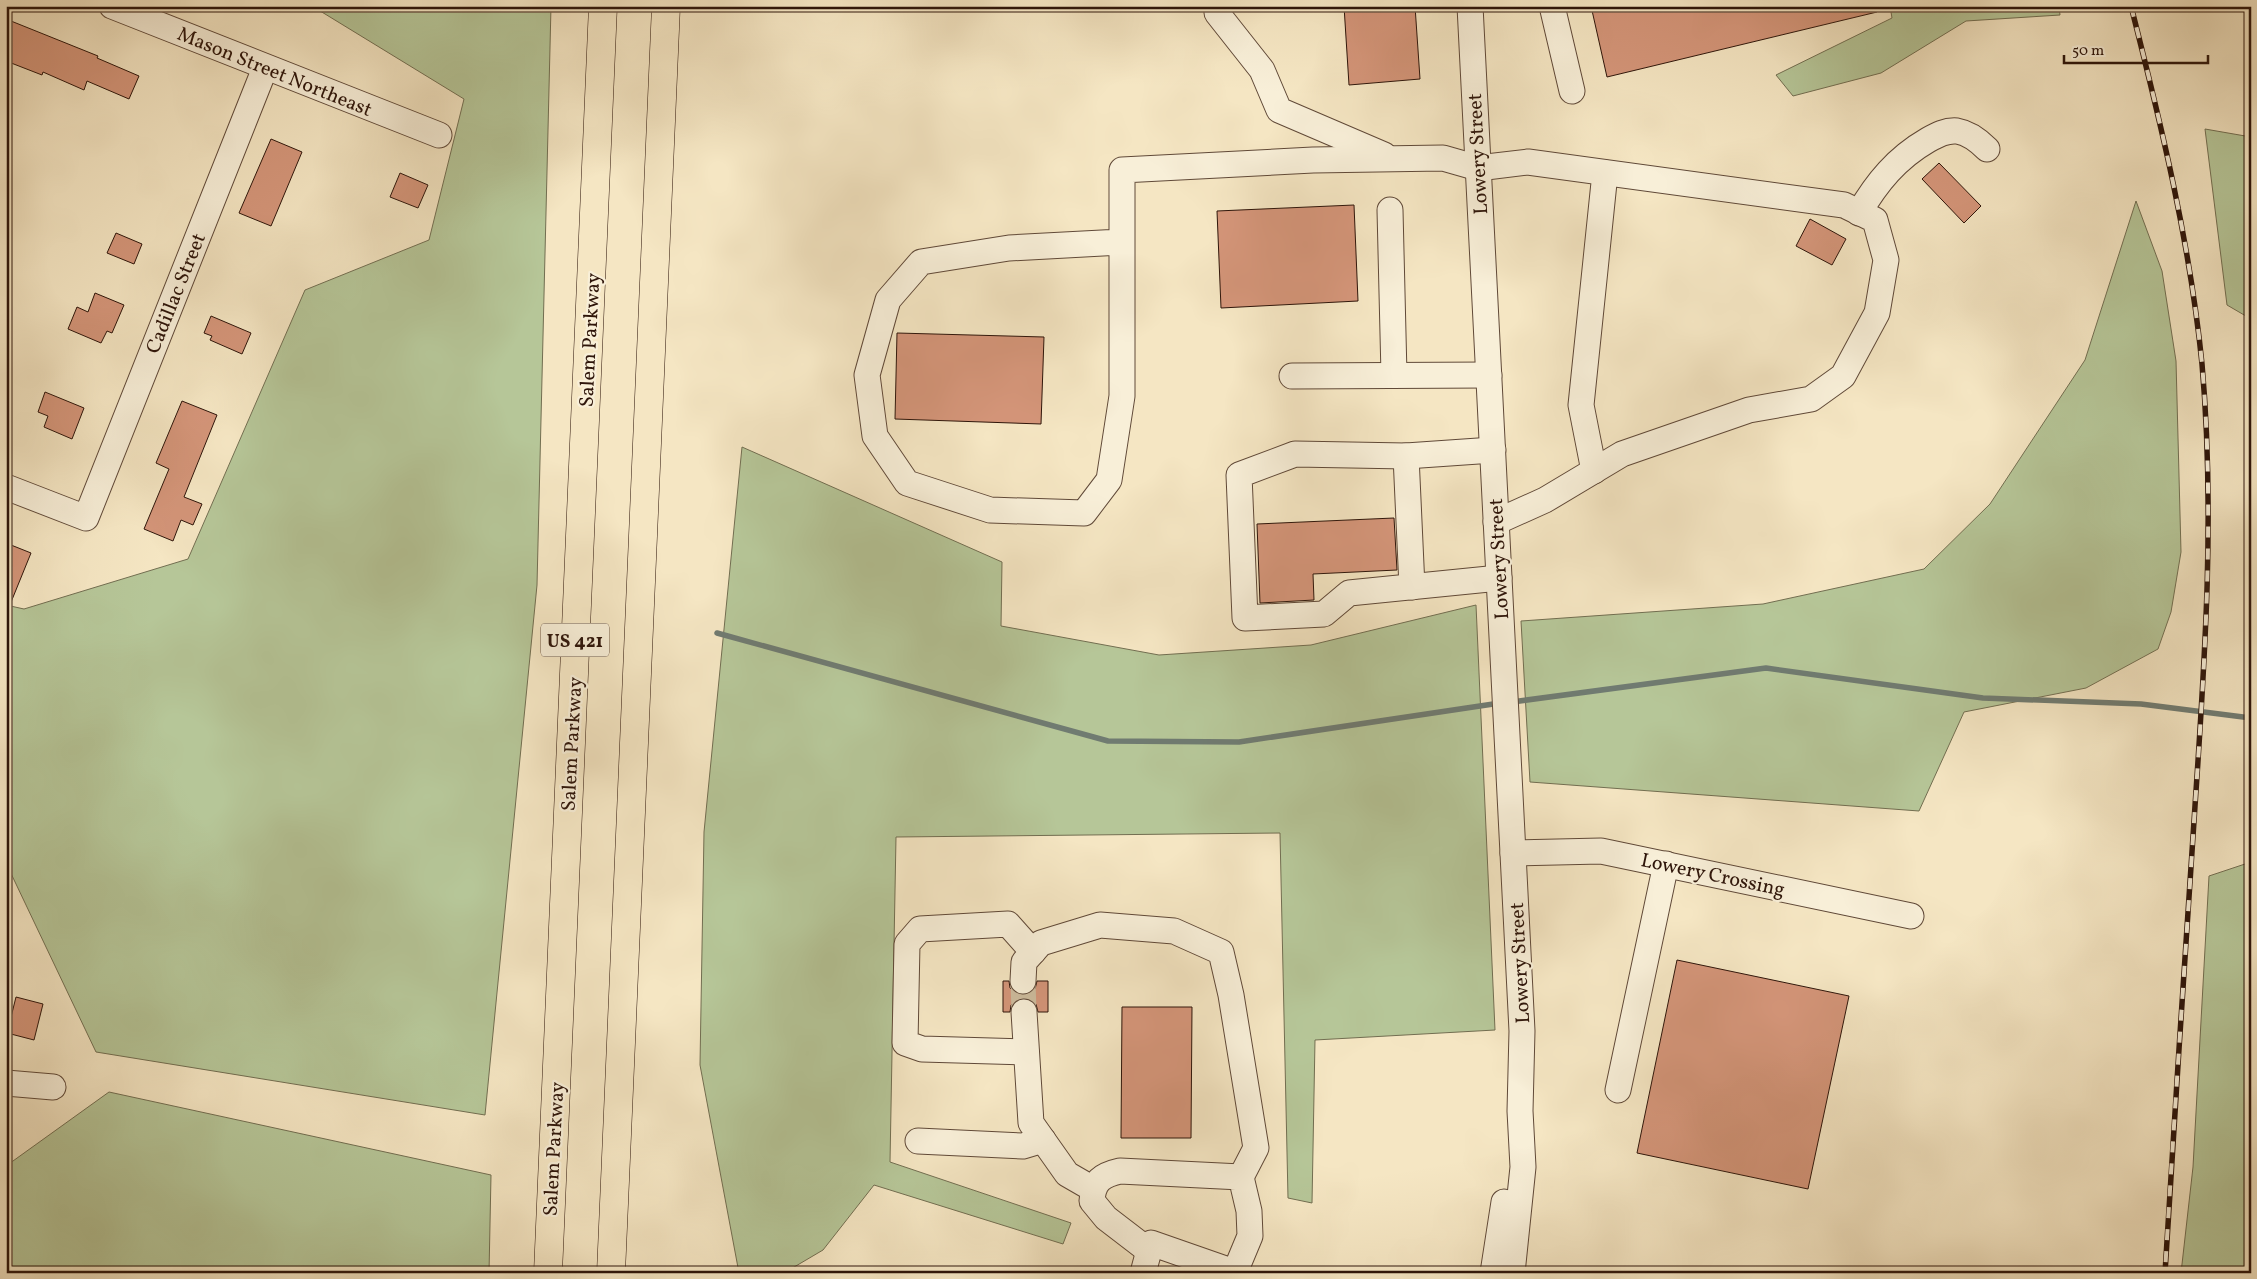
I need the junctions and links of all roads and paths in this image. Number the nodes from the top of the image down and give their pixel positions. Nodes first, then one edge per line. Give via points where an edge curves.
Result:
1 (112, 6) edge
2 (603, 6) edge
3 (666, 6) edge
4 (1217, 6) edge
5 (1470, 6) edge
6 (1552, 6) edge
7 (265, 68) junction
8 (1572, 91) dead end
9 (439, 136) dead end
10 (1987, 149) dead end
11 (1392, 158) junction
12 (1478, 168) junction
13 (1605, 173) junction
14 (1390, 210) dead end
15 (1859, 212) junction
16 (1121, 242) junction
17 (1394, 375) junction
18 (1489, 375) junction
19 (1292, 376) dead end
20 (1493, 450) junction
21 (1406, 456) junction
22 (1594, 471) junction
23 (6, 487) edge
24 (1496, 522) junction
25 (1499, 578) junction
26 (1412, 587) junction
27 (1513, 853) junction
28 (1666, 864) junction
29 (1910, 916) dead end
30 (1033, 952) junction
31 (1023, 981) tunnel mouth
32 (1024, 1012) tunnel mouth
33 (1026, 1052) junction
34 (6, 1083) edge
35 (53, 1087) dead end
36 (1618, 1090) dead end
37 (1520, 1112) junction
38 (1043, 1140) junction
39 (918, 1141) dead end
40 (1241, 1176) junction
41 (1093, 1189) junction
42 (1147, 1256) edge
43 (1236, 1272) edge
44 (548, 1273) edge
45 (611, 1273) edge
46 (1493, 1273) edge
47 (1512, 1273) edge

1 - 7 street, Mason Street Northeast
2 - 44 highway, Salem Parkway / US 421
3 - 45 highway, US 421
4 - 11 street via 1217,13 1262,70 1279,110
5 - 12 street, Lowery Street
6 - 8 street
7 - 9 street, Mason Street Northeast
7 - 23 street, Cadillac Street via 86,518
10 - 15 street via 1977,139 1958,131 1941,133 1894,163
11 - 12 street via 1443,158
11 - 16 street via 1122,170
12 - 13 street via 1528,162
12 - 18 street, Lowery Street
13 - 15 street via 1844,206
13 - 22 street via 1581,405
14 - 17 street
15 - 22 street via 1875,220 1886,260 1877,313 1844,376 1811,399 1749,410 1622,454
16 - 16 street via 1122,396 1108,480 1084,513 990,510 907,483 875,436 868,375 888,300 921,262 1010,248
17 - 18 street
17 - 19 street
18 - 20 street, Lowery Street
20 - 21 street
20 - 24 street, Lowery Street
21 - 26 street
21 - 26 street via 1295,454 1239,475 1245,618 1324,614 1349,593
22 - 24 street via 1545,500
24 - 25 street, Lowery Street
25 - 26 street
25 - 27 street, Lowery Street
27 - 28 street, Lowery Crossing via 1601,851
27 - 37 street, Lowery Street via 1522,1031
28 - 29 street, Lowery Crossing
28 - 36 street
30 - 31 street via 1024,962
30 - 33 street via 1008,924 920,929 907,944 905,1043 922,1049
30 - 40 street via 1042,943 1100,925 1174,931 1221,952 1256,1148
32 - 33 street
33 - 38 street via 1031,1123
34 - 35 street
37 - 46 street, Lowery Street via 1508,1166
37 - 47 street, Lowery Street via 1523,1167
38 - 39 street via 1023,1146
38 - 41 street via 1067,1174
40 - 41 street via 1120,1170 1105,1174
40 - 43 street via 1249,1211 1250,1236
41 - 42 street via 1092,1201
42 - 43 street

